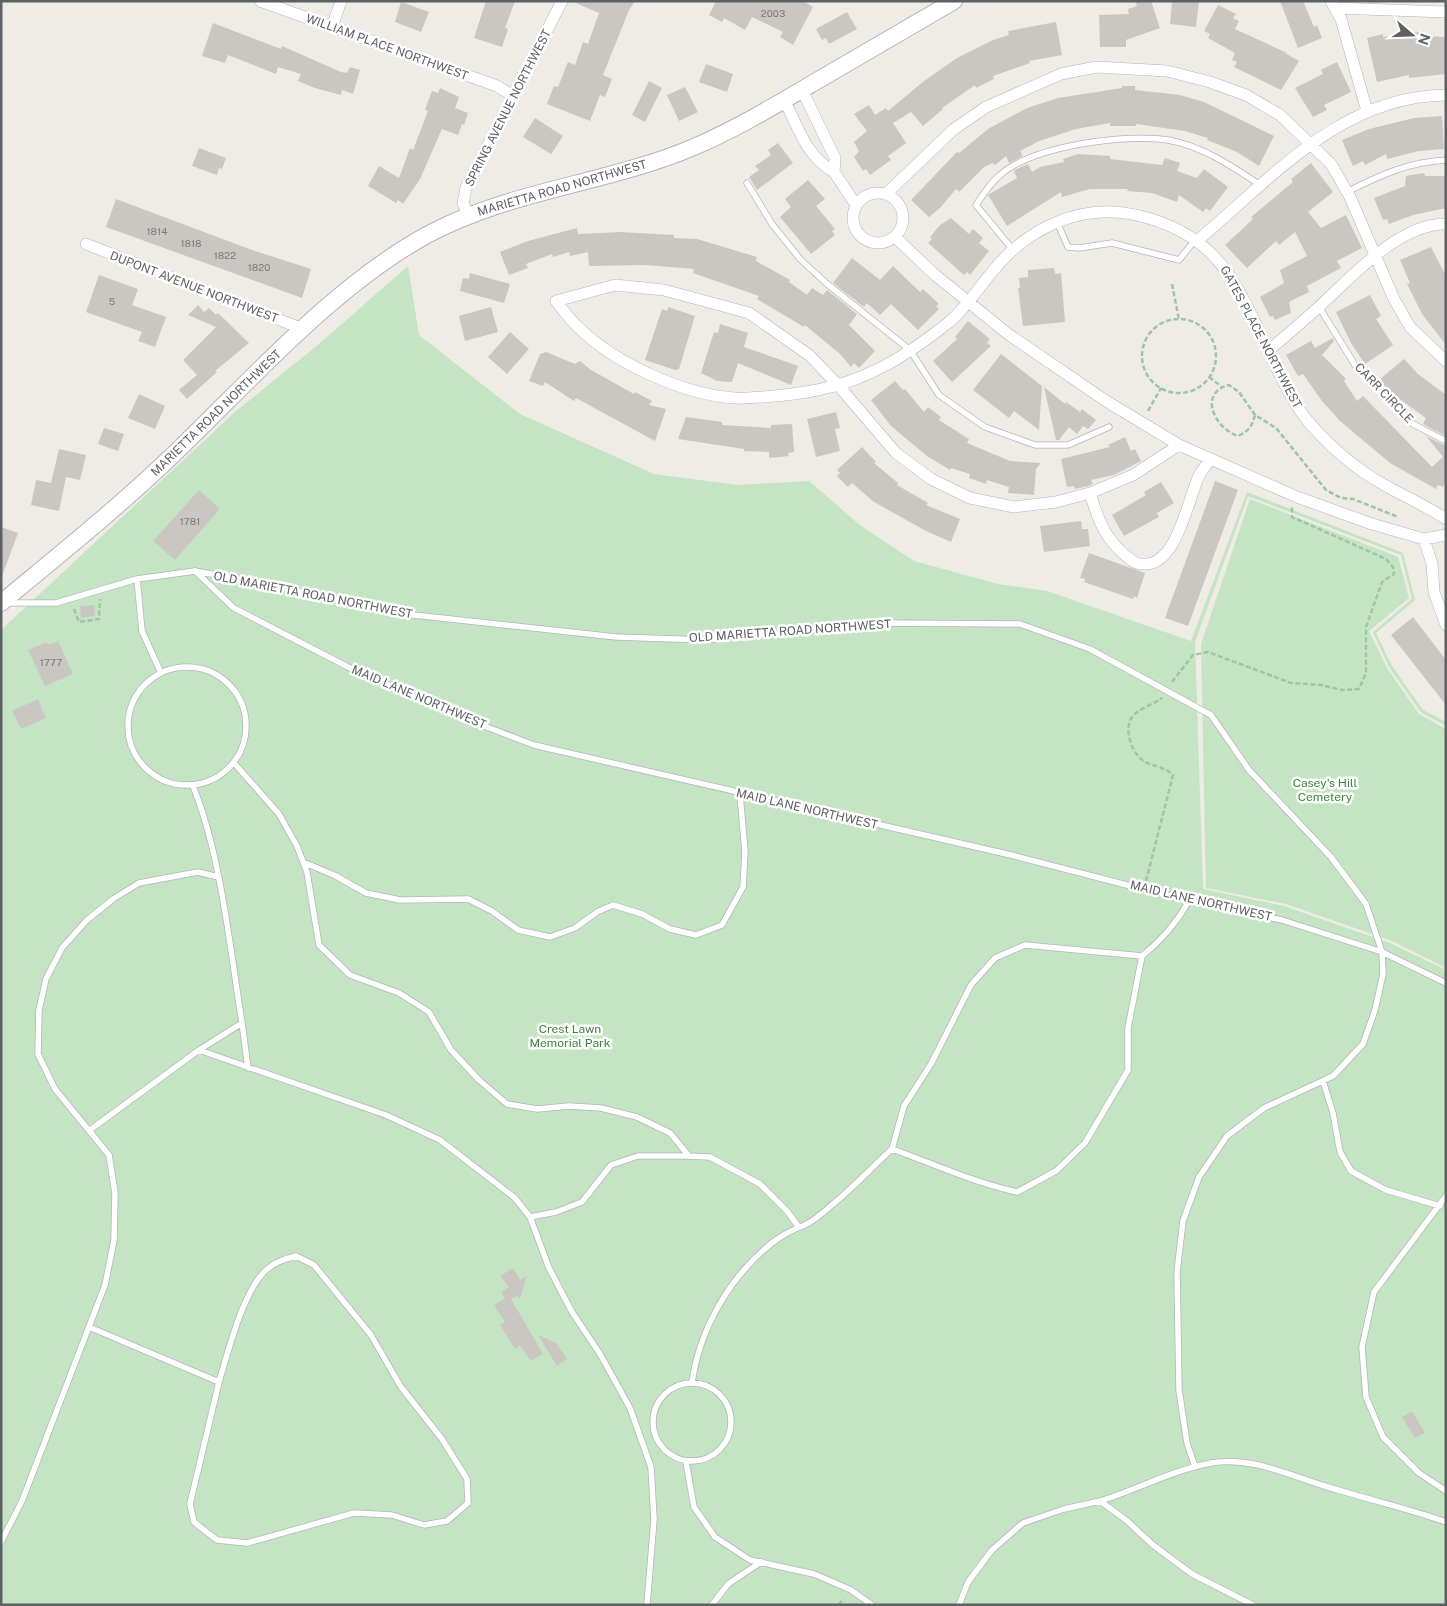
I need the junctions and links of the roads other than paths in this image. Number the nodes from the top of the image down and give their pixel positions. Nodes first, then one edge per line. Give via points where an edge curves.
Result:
1 (260, 1) edge
2 (341, 1) edge
3 (562, 1) edge
4 (954, 1) edge
5 (1333, 5) edge
6 (1381, 5) edge
7 (1446, 12) edge
8 (332, 27) junction
9 (802, 90) junction
10 (1446, 95) edge
11 (513, 96) junction
12 (784, 100) junction
13 (1367, 111) junction
14 (1311, 143) junction
15 (1446, 160) edge
16 (834, 172) junction
17 (747, 183) dead end
18 (1260, 186) junction
19 (1347, 192) junction
20 (887, 193) junction
21 (856, 204) junction
22 (468, 216) junction
23 (1057, 222) junction
24 (1446, 224) edge
25 (895, 237) junction
26 (1197, 239) junction
27 (86, 244) dead end
28 (1013, 250) junction
29 (1375, 255) junction
30 (968, 302) junction
31 (1319, 307) junction
32 (303, 329) junction
33 (910, 350) junction
34 (1268, 351) junction
35 (1446, 361) edge
36 (838, 385) junction
37 (1109, 428) dead end
38 (1446, 441) edge
39 (1179, 445) junction
40 (1211, 459) junction
41 (1090, 494) junction
42 (1446, 519) edge
43 (1446, 536) edge
44 (1424, 539) junction
45 (195, 572) junction
46 (137, 579) junction
47 (1, 603) edge
48 (1446, 625) edge
49 (161, 673) junction
50 (234, 763) junction
51 (193, 786) junction
52 (740, 794) junction
53 (303, 862) junction
54 (218, 877) junction
55 (1189, 901) junction
56 (1382, 952) junction
57 (1142, 956) junction
58 (1446, 983) edge
59 (242, 1023) junction
60 (199, 1050) junction
61 (248, 1068) junction
62 (1323, 1081) junction
63 (90, 1130) junction
64 (892, 1150) junction
65 (689, 1156) junction
66 (1446, 1196) edge
67 (1440, 1206) junction
68 (530, 1217) junction
69 (798, 1226) junction
70 (89, 1327) junction
71 (219, 1382) junction
72 (692, 1382) junction
73 (686, 1462) junction
74 (1196, 1467) junction
75 (1446, 1491) edge
76 (1100, 1501) junction
77 (1446, 1522) edge
78 (1, 1542) edge
79 (761, 1562) junction
80 (647, 1605) edge
81 (712, 1605) edge
82 (872, 1605) edge
83 (959, 1605) edge
84 (1253, 1605) edge

1 - 8 street, WILLIAM PLACE NORTHWEST
2 - 8 street
3 - 11 street, SPRING AVENUE NORTHWEST
4 - 9 main road, MARIETTA ROAD NORTHWEST
5 - 6 street
5 - 13 street via 1341,19
6 - 7 street
8 - 11 street, WILLIAM PLACE NORTHWEST via 497,86
9 - 12 main road, MARIETTA ROAD NORTHWEST
9 - 16 street via 835,158
10 - 13 street via 1423,95
11 - 22 street, SPRING AVENUE NORTHWEST via 466,188 464,203
12 - 16 street via 810,153
12 - 22 main road, MARIETTA ROAD NORTHWEST via 693,147 624,172 510,201
13 - 14 street
14 - 18 street
14 - 19 street via 1331,164
14 - 20 street via 1280,115 1246,95 1210,82 1167,71 1096,67 1061,74 986,107 954,129
15 - 19 lane via 1395,168
16 - 21 street
17 - 33 lane via 772,224 800,259 826,284
18 - 26 street
18 - 28 lane via 1224,160 1170,140 1129,138 1066,147 1026,160 1000,174 976,205
19 - 29 street
20 - 21 street via 868,194
20 - 25 street via 898,201 903,210 902,228
21 - 25 street via 854,225 860,235 878,244
22 - 32 main road, MARIETTA ROAD NORTHWEST via 387,260
23 - 26 street, GATES PLACE NORTHWEST via 1096,212 1133,214 1165,223
23 - 26 lane via 1068,247 1112,243 1179,260
23 - 28 street, GATES PLACE NORTHWEST via 1036,231
24 - 29 street via 1406,236
25 - 30 street
26 - 34 street, GATES PLACE NORTHWEST via 1217,257 1231,278
27 - 32 street, DUPONT AVENUE NORTHWEST
28 - 30 street, GATES PLACE NORTHWEST
29 - 31 street
29 - 35 street via 1410,327
30 - 33 street, GATES PLACE NORTHWEST via 950,322
30 - 39 street via 1039,357
31 - 34 street
31 - 38 lane, CARR CIRCLE via 1355,365 1413,424
32 - 47 main road, MARIETTA ROAD NORTHWEST via 172,456
33 - 36 street, GATES PLACE NORTHWEST via 871,373
33 - 37 lane via 939,394 985,427 1036,445 1068,445
34 - 42 street, GATES PLACE NORTHWEST via 1291,398 1311,425 1347,459 1380,482
36 - 36 street via 806,394 735,398 685,388 604,349 578,328 556,301 615,285 664,290 749,313 809,355
36 - 41 street via 896,452 930,479 970,498 1014,507
39 - 40 street
39 - 41 street via 1133,474
40 - 41 street via 1199,476 1166,555 1153,564 1135,563 1120,552 1106,536
40 - 44 street via 1297,497
43 - 44 street
44 - 48 street via 1432,564 1434,592
45 - 46 lane, OLD MARIETTA ROAD NORTHWEST
45 - 52 lane, MAID LANE NORTHWEST via 234,608 348,667 458,716 534,745
45 - 56 lane, OLD MARIETTA ROAD NORTHWEST via 270,585 386,612 616,637 706,640 886,623 1020,624 1090,649 1211,715 1249,770 1331,857 1366,904
46 - 47 lane, OLD MARIETTA ROAD NORTHWEST via 56,603
46 - 49 lane via 142,631
49 - 50 lane via 167,669 191,666 208,670 226,680 235,690 247,720 245,740
49 - 51 lane via 146,682 131,704 127,733 138,762 162,781
50 - 51 lane via 220,776
50 - 53 lane via 279,814
51 - 54 lane
52 - 53 lane via 743,887 722,925 696,935 670,930 642,914 613,905 575,928 550,937 518,930 468,899 400,900 366,893
52 - 55 lane, MAID LANE NORTHWEST
53 - 65 lane via 319,945 350,974 400,993 429,1012 451,1050 507,1104 537,1110 569,1106 601,1108 637,1117 670,1133
54 - 59 lane
54 - 63 lane via 198,872 138,883 112,898 62,948 46,978 39,1010 38,1054 55,1088
55 - 56 lane, MAID LANE NORTHWEST via 1282,920
55 - 57 lane via 1163,939
56 - 58 lane, MAID LANE NORTHWEST
56 - 62 lane via 1381,983 1363,1044 1333,1076
57 - 64 lane via 1025,945 995,958 971,985 931,1064 904,1106
57 - 64 lane via 1128,1028 1128,1070 1085,1143 1056,1171 1018,1192 984,1184
59 - 60 lane
59 - 61 lane
60 - 61 lane
60 - 63 lane
61 - 68 lane via 386,1115 440,1140 514,1198
62 - 67 lane via 1340,1152 1351,1171 1386,1190
62 - 74 lane via 1264,1108 1227,1136 1198,1177 1183,1220 1177,1272 1178,1390 1187,1443
63 - 70 lane via 109,1155 116,1193 114,1240 105,1285
64 - 69 lane via 835,1203 806,1224
65 - 68 lane via 638,1156 611,1165 582,1202
65 - 69 lane via 710,1157 760,1184
66 - 67 lane
67 - 75 lane via 1374,1292 1362,1347 1366,1397 1383,1437 1418,1473
68 - 80 lane via 549,1268 630,1408 651,1468 654,1519
69 - 72 lane via 773,1242 746,1267 721,1302 702,1340
70 - 71 lane
70 - 78 lane via 22,1501
71 - 71 lane via 190,1504 194,1522 217,1540 247,1543 354,1514 392,1515 424,1525 447,1521 468,1503 467,1480 442,1439 401,1387 372,1335 314,1264 296,1256 278,1261 264,1271 249,1296
72 - 73 lane via 675,1386 661,1398 654,1410 653,1427 657,1441 667,1453
72 - 73 lane via 718,1392 725,1400 732,1419 730,1433 719,1452 700,1462
73 - 79 lane via 694,1507 715,1537 750,1560
74 - 76 lane
74 - 77 lane via 1212,1463 1260,1464
76 - 83 lane via 1023,1522 992,1550 968,1582
76 - 84 lane via 1192,1574
79 - 81 lane via 728,1584
79 - 82 lane via 838,1583

